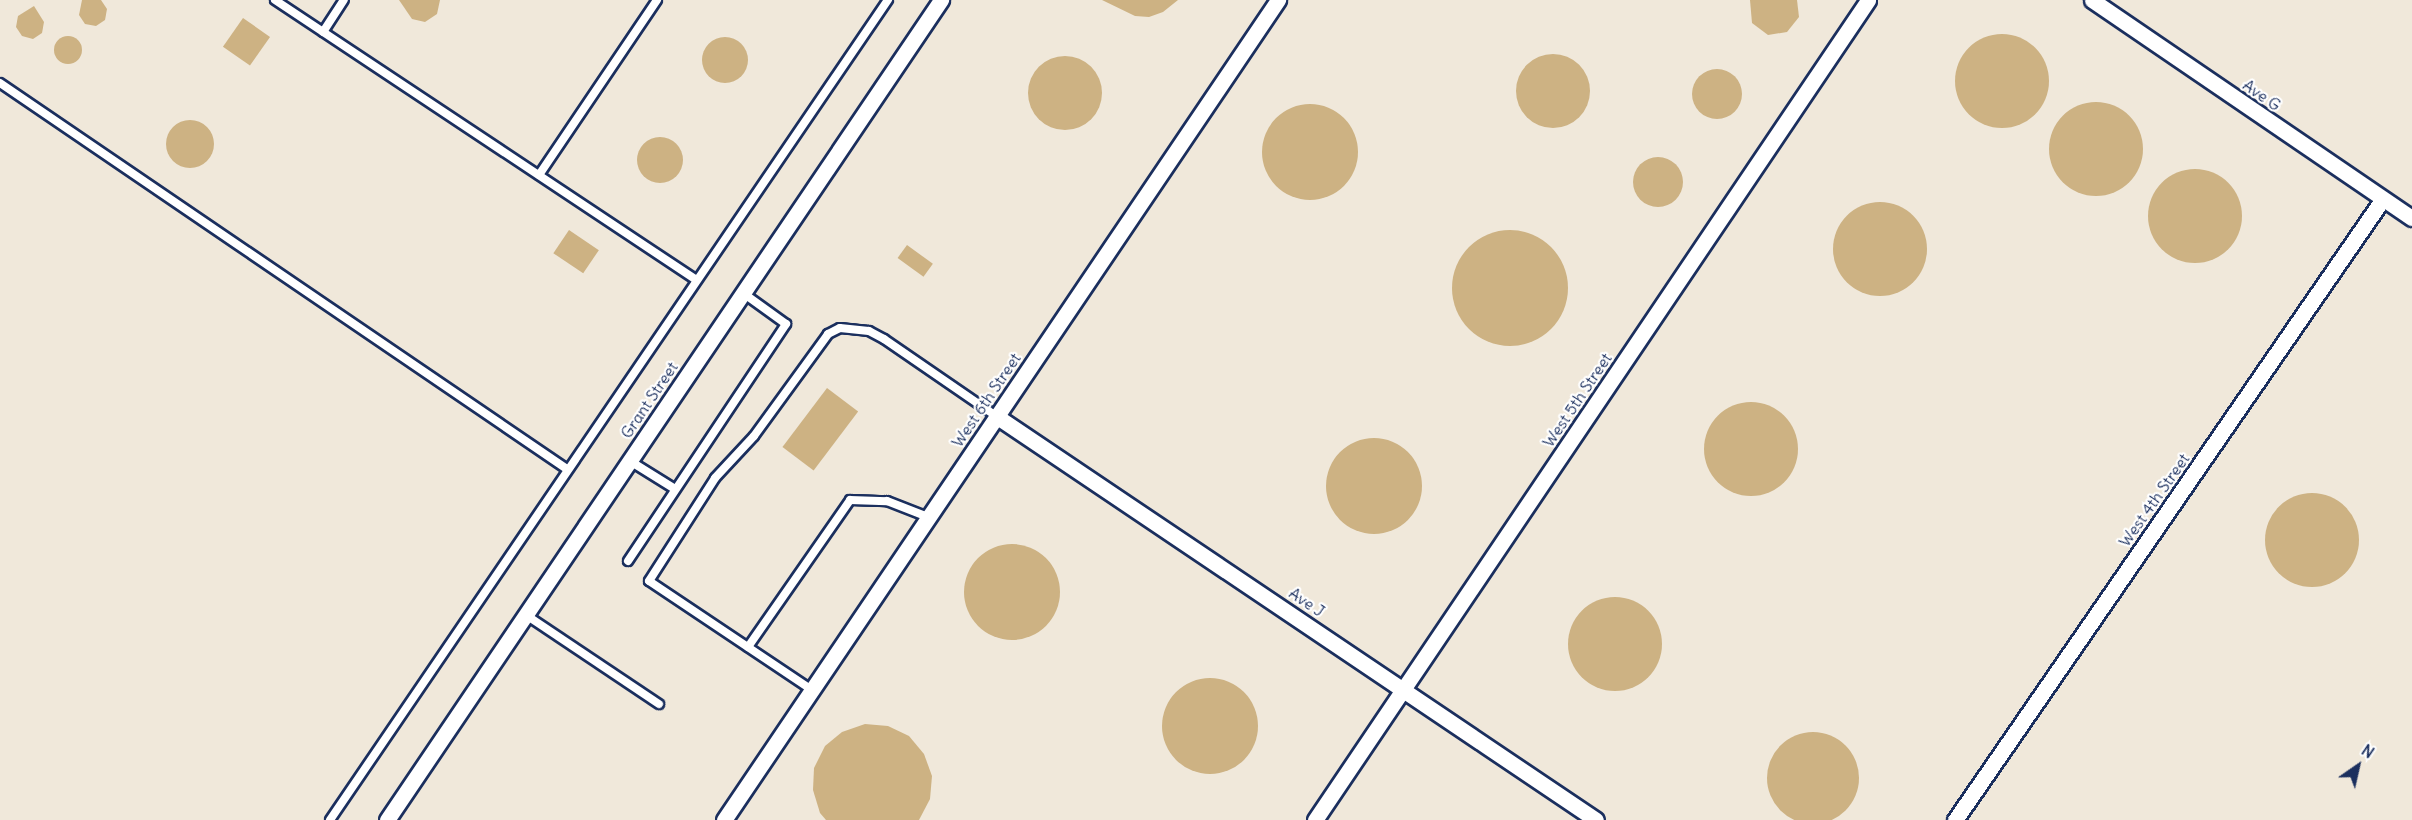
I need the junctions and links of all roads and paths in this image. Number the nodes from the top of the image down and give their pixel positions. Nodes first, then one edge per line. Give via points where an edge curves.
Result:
1 (275, 0) edge
2 (344, 0) edge
3 (657, 0) edge
4 (888, 0) edge
5 (941, 0) edge
6 (1278, 0) edge
7 (1868, 0) edge
8 (2092, 0) edge
9 (323, 32) junction
10 (0, 83) edge
11 (539, 175) junction
12 (2382, 200) junction
13 (2412, 218) edge
14 (695, 279) junction
15 (743, 293) junction
16 (996, 416) junction
17 (630, 461) junction
18 (567, 469) junction
19 (675, 489) junction
20 (928, 518) junction
21 (628, 561) dead end
22 (526, 615) junction
23 (748, 647) junction
24 (1404, 689) junction
25 (812, 690) junction
26 (659, 704) dead end
27 (330, 820) edge
28 (387, 820) edge
29 (724, 820) edge
30 (1315, 820) edge
31 (1596, 820) edge
32 (1955, 820) edge

1 - 9 lane
2 - 9 lane
3 - 11 lane
4 - 14 lane
5 - 15 street, Grant Street
6 - 16 street, West 6th Street
7 - 24 street, West 5th Street
8 - 12 street, Ave G
9 - 11 lane
10 - 18 lane
11 - 14 lane
12 - 13 street, Ave G
12 - 32 street, West 4th Street
14 - 18 lane
15 - 17 street, Grant Street
15 - 19 lane via 786,324
16 - 20 street, West 6th Street
16 - 23 lane via 869,331 840,328 828,334 754,436 715,478 649,581
16 - 24 street, Ave J
17 - 19 lane
17 - 22 street, Grant Street
18 - 27 lane
19 - 21 lane
20 - 23 lane via 887,501 850,500
20 - 25 street, West 6th Street
22 - 26 lane
22 - 28 street, Grant Street
23 - 25 lane
24 - 30 street, West 5th Street
24 - 31 street, Ave J
25 - 29 street, West 6th Street

